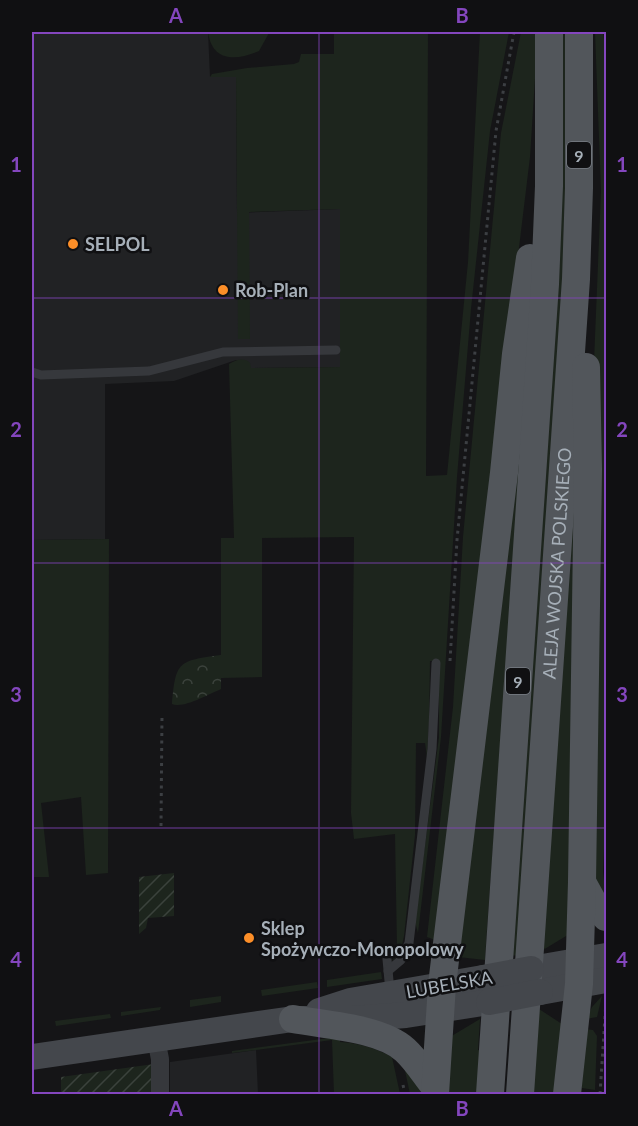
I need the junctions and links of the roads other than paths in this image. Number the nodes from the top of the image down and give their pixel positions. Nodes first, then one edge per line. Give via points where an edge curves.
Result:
1 (549, 32) edge
2 (579, 32) edge
3 (549, 186) junction
4 (576, 279) junction
5 (336, 350) dead end
6 (32, 372) edge
7 (436, 663) dead end
8 (582, 882) junction
9 (606, 917) edge
10 (387, 959) dead end
11 (593, 970) edge
12 (389, 983) junction
13 (441, 998) junction
14 (293, 1019) junction
15 (156, 1039) junction
16 (32, 1057) edge
17 (435, 1091) edge
18 (160, 1095) edge
19 (490, 1095) edge
20 (520, 1095) edge
21 (567, 1095) edge

1 - 3 main road, ALEJA WOJSKA POLSKIEGO / 9
2 - 4 main road, ALEJA WOJSKA POLSKIEGO / 9
3 - 13 main road via 529,266 516,354
3 - 19 main road, ALEJA WOJSKA POLSKIEGO / 9
4 - 8 main road via 587,415
4 - 20 main road, ALEJA WOJSKA POLSKIEGO / 9
5 - 6 lane via 216,353 149,371 41,375
7 - 12 lane via 432,749 409,943
8 - 9 main road
8 - 11 main road
10 - 12 lane
11 - 13 main road, LUBELSKA, bridge
11 - 21 main road
12 - 13 main road, LUBELSKA
12 - 14 main road, LUBELSKA via 350,1001
13 - 14 main road, LUBELSKA via 352,1019
13 - 17 main road
14 - 15 main road, LUBELSKA
14 - 17 main road via 383,1038 406,1051
15 - 16 main road, LUBELSKA
15 - 18 street

